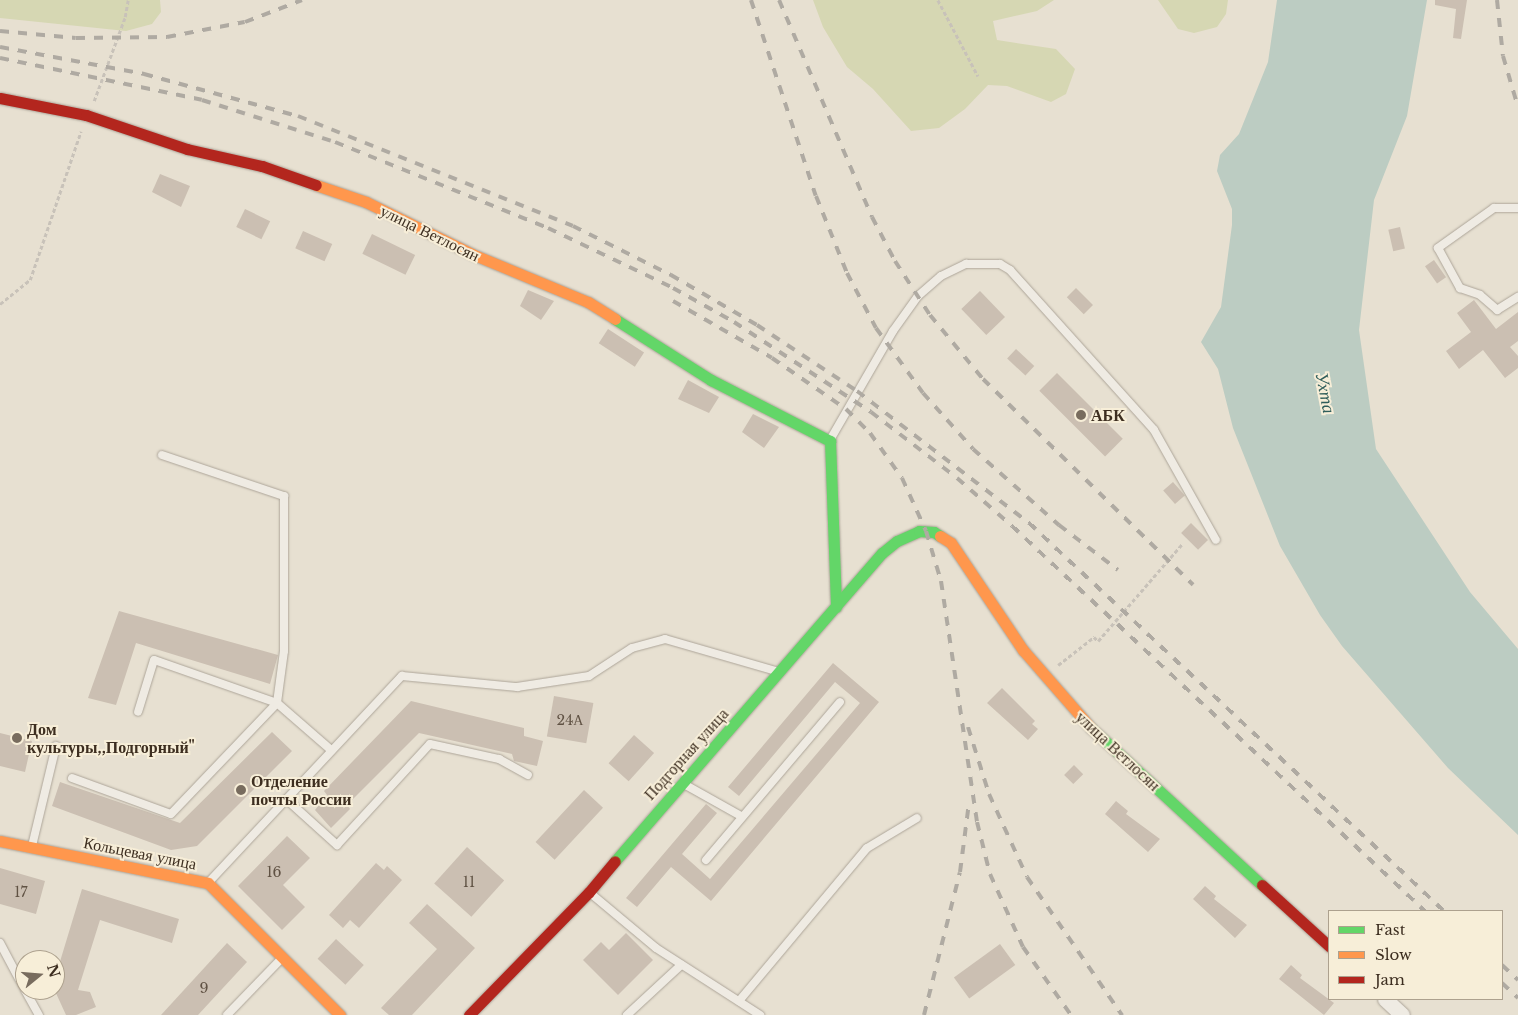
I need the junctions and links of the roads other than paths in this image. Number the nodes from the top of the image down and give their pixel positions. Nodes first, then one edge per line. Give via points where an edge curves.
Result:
1 (0, 98) edge
2 (1518, 208) edge
3 (1518, 297) edge
4 (830, 441) junction
5 (162, 455) dead end
6 (934, 532) joint
7 (1216, 540) dead end
8 (836, 607) junction
9 (781, 672) junction
10 (840, 702) dead end
11 (277, 703) junction
12 (138, 712) dead end
13 (56, 746) dead end
14 (331, 750) junction
15 (528, 775) dead end
16 (72, 778) dead end
17 (680, 782) junction
18 (286, 799) junction
19 (740, 816) junction
20 (917, 818) dead end
21 (0, 841) edge
22 (32, 848) junction
23 (706, 860) dead end
24 (208, 883) junction
25 (589, 892) junction
26 (0, 943) edge
27 (1328, 945) edge
28 (282, 957) junction
29 (681, 965) junction
30 (15, 971) edge
31 (30, 1000) edge
32 (739, 1000) junction
33 (1386, 1000) edge
34 (38, 1015) edge
35 (227, 1015) edge
36 (340, 1015) edge
37 (469, 1015) edge
38 (627, 1015) edge
39 (760, 1015) edge
40 (1402, 1015) edge

1 - 4 street, улица Ветлосян via 86,115 187,149 262,166 366,202 472,254 588,302 711,380
2 - 3 lane via 1494,208 1438,248 1460,288 1480,295 1498,310
4 - 7 lane via 834,428 893,330 918,296 941,276 966,264 1000,264 1010,270 1154,430
4 - 8 street
5 - 11 lane via 284,496 284,651
6 - 8 street, Подгорная улица via 912,533 897,541 882,553
6 - 27 street, улица Ветлосян via 957,549 1043,677 1085,723
8 - 9 street, Подгорная улица
9 - 14 lane via 665,639 632,648 588,676 526,686 402,676
9 - 17 street, Подгорная улица
10 - 19 lane
11 - 12 lane via 154,660
11 - 14 lane
11 - 16 lane via 171,814
13 - 22 lane
14 - 18 lane
15 - 18 lane via 499,759 430,744 337,845
17 - 19 lane
17 - 25 street, Подгорная улица
18 - 24 lane
19 - 23 lane
20 - 32 lane via 867,848
21 - 22 street, Кольцевая улица
22 - 24 street, Кольцевая улица
24 - 28 street, Кольцевая улица
25 - 29 lane
25 - 37 street, Подгорная улица
26 - 30 lane
28 - 35 lane
28 - 36 street, Кольцевая улица
29 - 32 lane
29 - 38 lane
31 - 34 lane
32 - 39 lane
33 - 40 street

